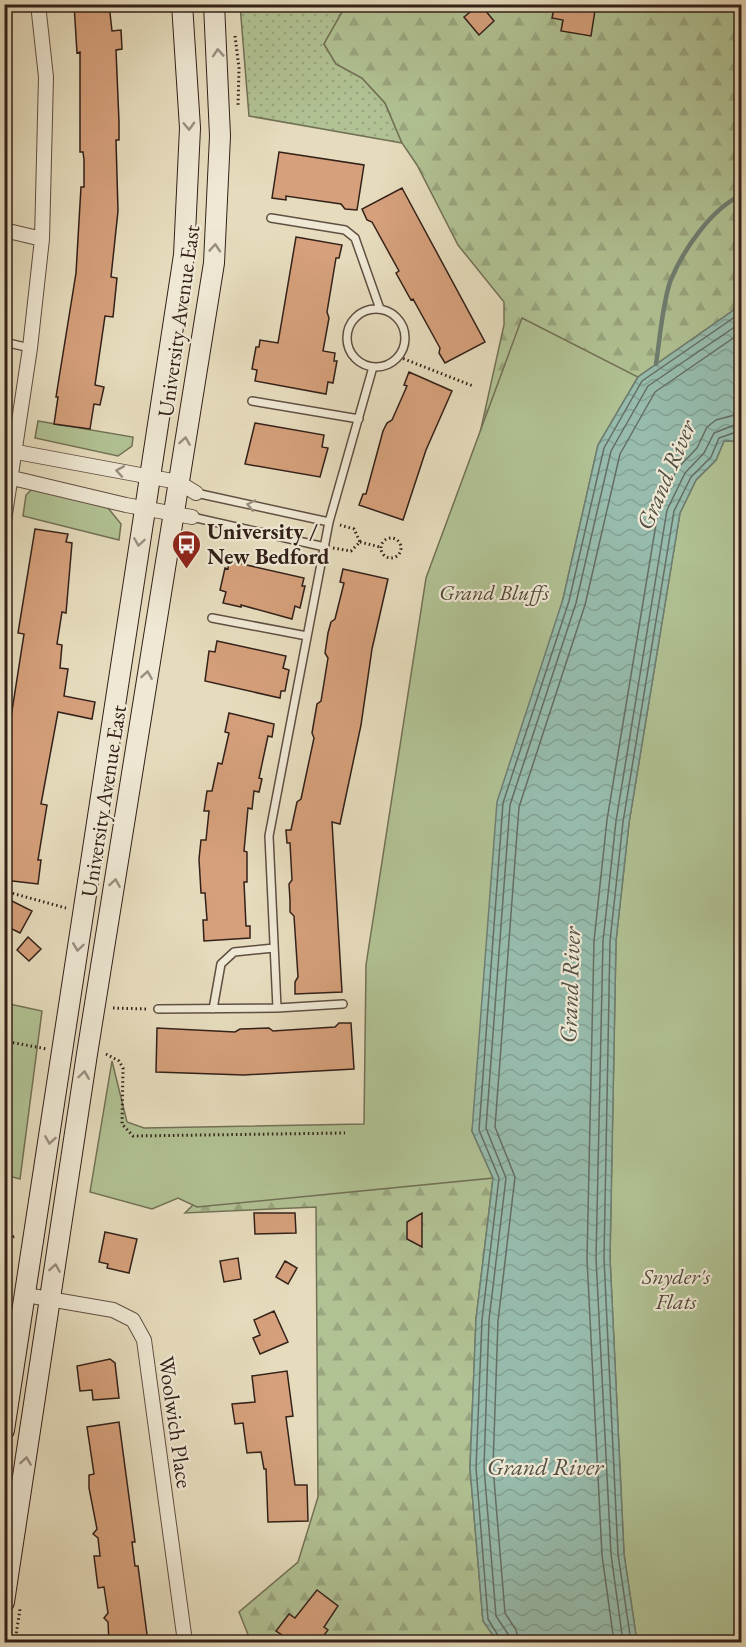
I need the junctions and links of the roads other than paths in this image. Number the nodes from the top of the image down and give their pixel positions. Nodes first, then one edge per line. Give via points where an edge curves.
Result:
1 (38, 4) edge
2 (182, 4) edge
3 (214, 4) edge
4 (271, 219) dead end
5 (4, 230) edge
6 (42, 238) junction
7 (380, 309) junction
8 (4, 342) edge
9 (30, 348) junction
10 (373, 367) junction
11 (252, 401) dead end
12 (359, 419) junction
13 (9, 451) edge
14 (149, 476) junction
15 (8, 477) edge
16 (178, 482) junction
17 (195, 493) joint
18 (144, 509) junction
19 (182, 516) junction
20 (4, 521) edge
21 (329, 522) junction
22 (325, 547) junction
23 (212, 618) dead end
24 (307, 636) junction
25 (274, 948) junction
26 (343, 1004) dead end
27 (277, 1008) junction
28 (158, 1009) road end
29 (213, 1009) junction
30 (26, 1295) junction
31 (50, 1299) junction
32 (4, 1430) edge
33 (4, 1602) edge
34 (185, 1642) edge

1 - 6 street via 46,77
2 -> 14 main road, University Avenue East via 190,128 185,244
16 -> 3 main road, University Avenue East via 214,263 220,136
4 - 7 lane via 345,230 355,238
5 - 6 street
6 - 9 street
7 - 10 lane via 402,324 405,341 392,363
7 - 10 lane via 362,312 346,335 350,353
8 - 9 lane
9 - 13 street
10 - 12 lane
11 - 12 lane
12 - 21 lane
14 -> 13 street
13 - 15 street
14 - 16 street
14 - 18 main road, University Avenue East
15 - 18 street
15 - 20 street
16 - 17 street
16 - 19 main road, University Avenue East
21 -> 17 lane
18 - 19 street
18 -> 30 main road, University Avenue East
19 - 22 lane
31 -> 19 main road, University Avenue East
21 - 22 lane
22 - 24 lane
23 - 24 lane
24 - 25 lane via 269,836
25 - 27 lane
25 - 29 lane via 234,952 221,964
26 - 27 lane
27 - 29 lane
28 - 29 lane
30 - 31 street, Woolwich Place
30 - 32 main road, University Avenue East
33 -> 31 main road, University Avenue East
31 - 34 street, Woolwich Place via 113,1310 134,1320 144,1340

